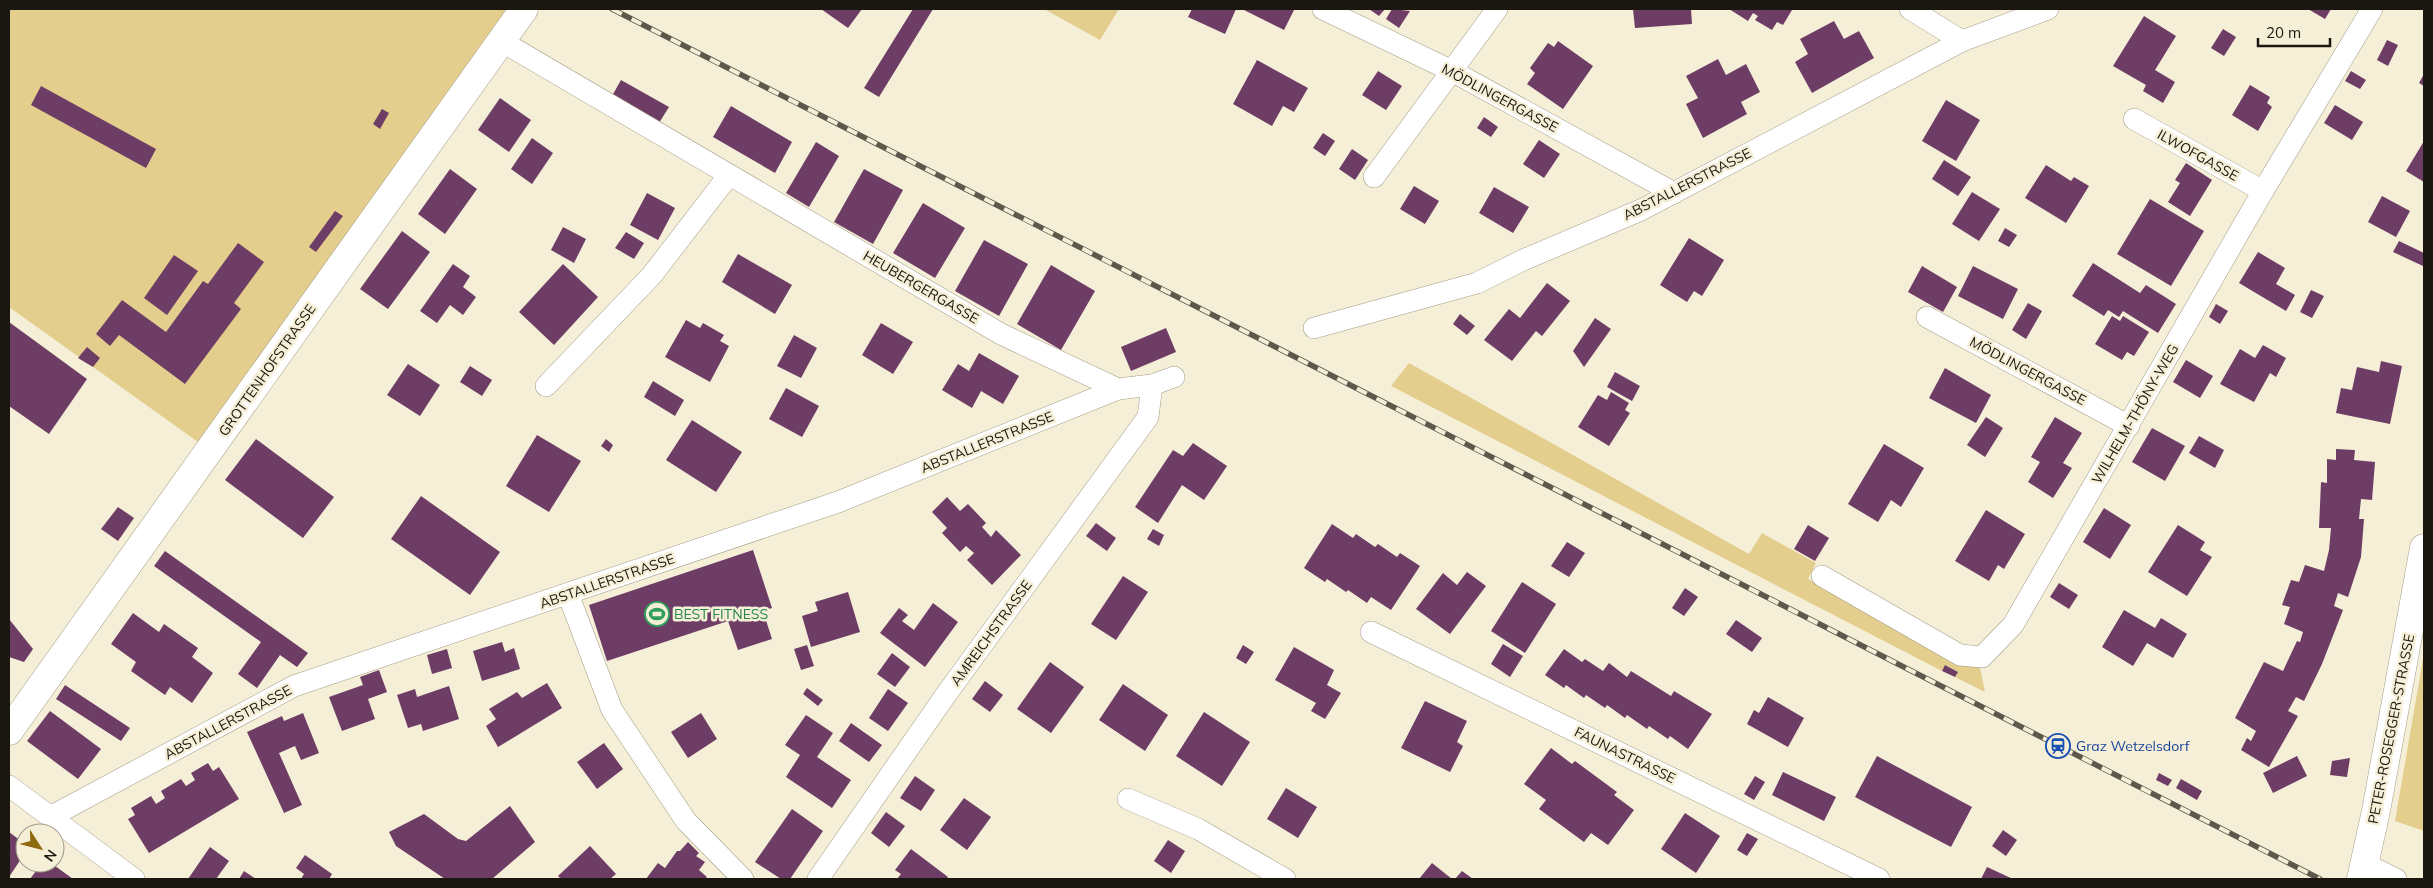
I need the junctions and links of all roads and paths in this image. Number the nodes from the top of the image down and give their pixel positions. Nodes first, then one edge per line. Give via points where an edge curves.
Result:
1 (524, 9) edge
2 (1323, 9) edge
3 (1497, 9) edge
4 (1910, 9) edge
5 (2048, 9) edge
6 (2372, 9) edge
7 (501, 41) junction
8 (1962, 41) junction
9 (1452, 71) junction
10 (2134, 119) dead end
11 (729, 175) junction
12 (1374, 177) dead end
13 (2263, 191) junction
14 (1674, 193) junction
15 (1927, 317) dead end
16 (1314, 328) dead end
17 (1174, 377) dead end
18 (1152, 385) junction
19 (546, 386) dead end
20 (1118, 389) junction
21 (2129, 426) junction
22 (2424, 548) edge
23 (1822, 576) dead end
24 (568, 594) junction
25 (1371, 632) dead end
26 (9, 730) edge
27 (9, 786) edge
28 (1128, 799) dead end
29 (52, 816) junction
30 (2363, 872) edge
31 (134, 879) edge
32 (743, 879) edge
33 (818, 879) edge
34 (1285, 879) edge
35 (1879, 879) edge
36 (2396, 879) edge

1 - 7 main road, GROTTENHOFSTRASSE
2 - 9 street, MÖDLINGERGASSE
3 - 9 street
4 - 8 street
5 - 8 street, ABSTALLERSTRASSE
6 - 13 street, WILHELM-THÖNY-WEG
7 - 11 street, HEUBERGERGASSE
7 - 26 main road, GROTTENHOFSTRASSE
8 - 14 street, ABSTALLERSTRASSE
9 - 12 street
9 - 14 street, MÖDLINGERGASSE
10 - 13 street, ILWOFGASSE
11 - 19 street via 652,275
11 - 20 street, HEUBERGERGASSE via 1001,334
13 - 21 street, WILHELM-THÖNY-WEG
14 - 16 street, ABSTALLERSTRASSE via 1477,283
15 - 21 street, MÖDLINGERGASSE
17 - 18 street, ABSTALLERSTRASSE
18 - 20 street, ABSTALLERSTRASSE
18 - 33 street, AMREICHSTRASSE via 1148,417 945,696
20 - 24 street, ABSTALLERSTRASSE via 838,502
21 - 23 street, WILHELM-THÖNY-WEG via 2013,625 1982,658 1960,655 1944,647
22 - 30 main road, PETER-ROSEGGER-STRASSE
24 - 29 street, ABSTALLERSTRASSE via 294,686
24 - 32 street via 612,710 686,821
25 - 35 street, FAUNASTRASSE
27 - 29 street
28 - 34 street via 1198,829
29 - 31 street
30 - 36 street

